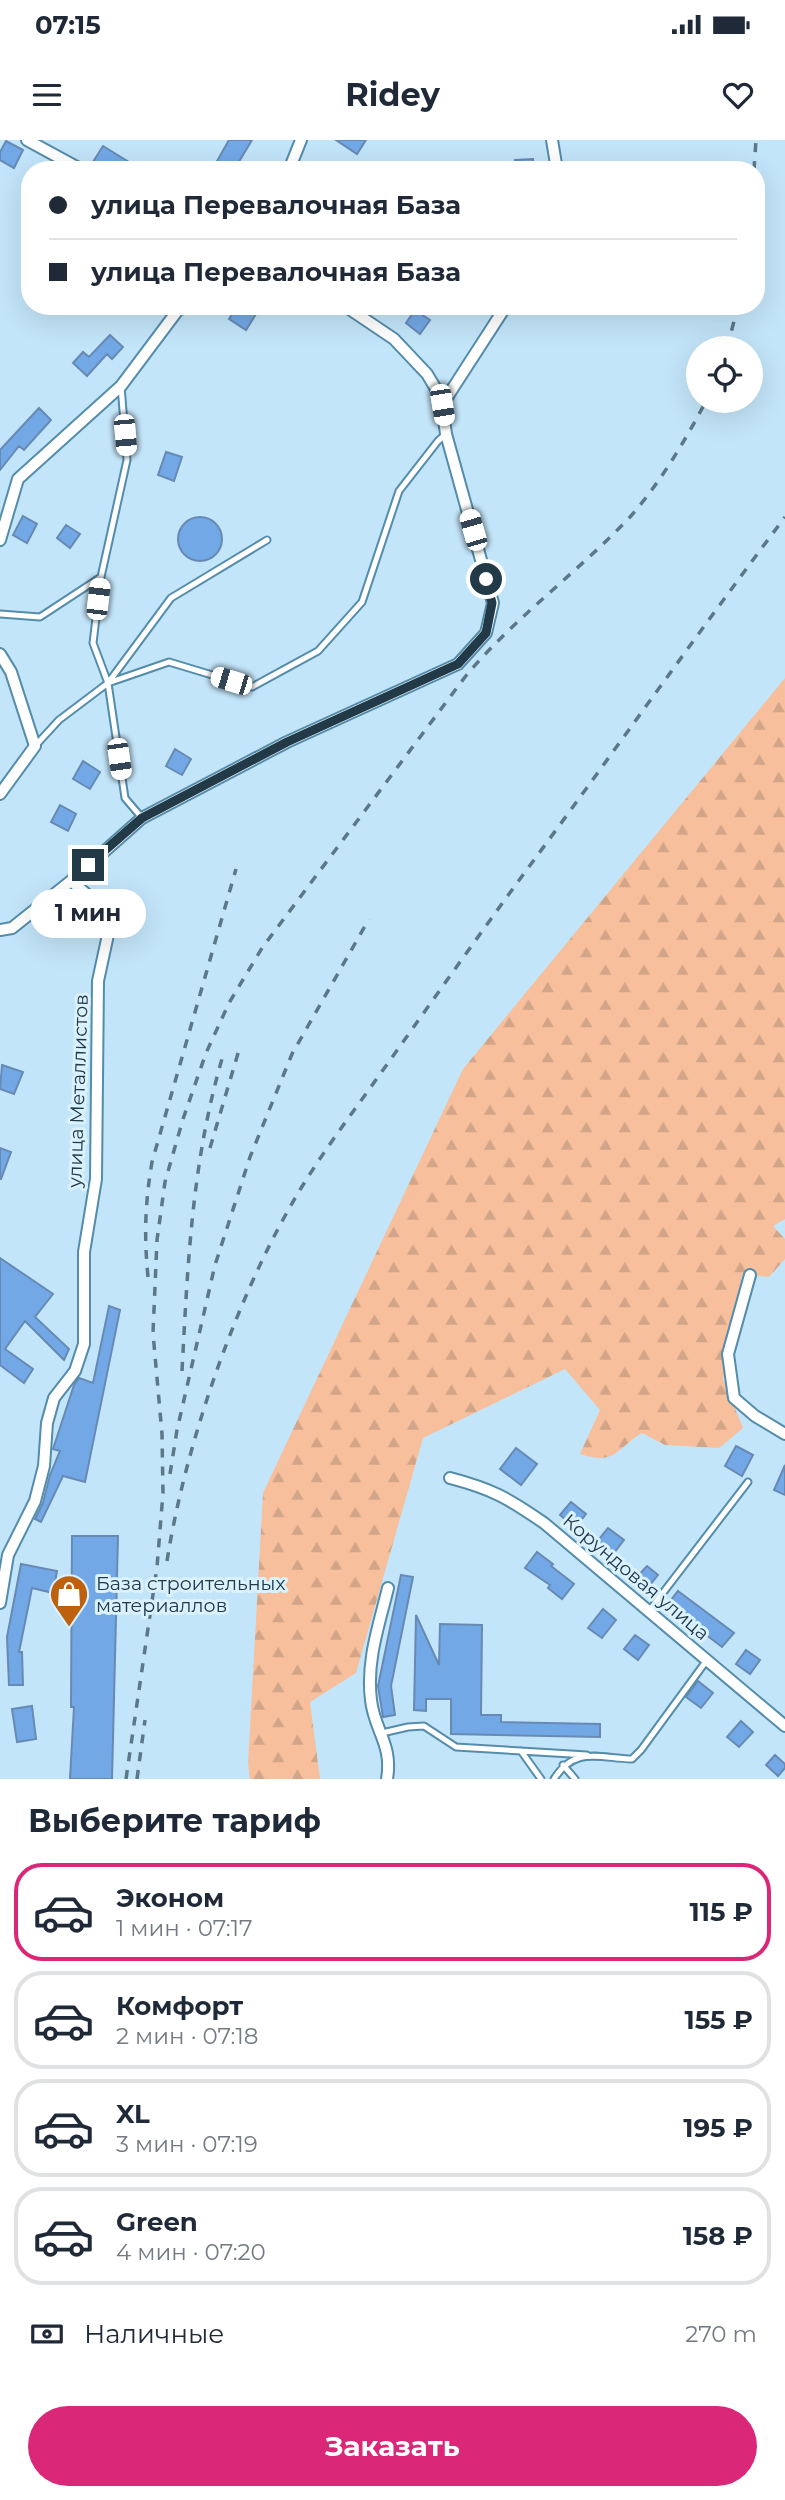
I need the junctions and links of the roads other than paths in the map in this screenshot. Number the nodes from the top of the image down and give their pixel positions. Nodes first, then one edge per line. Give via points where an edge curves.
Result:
1 (27, 140) edge
2 (301, 140) edge
3 (552, 140) edge
4 (66, 161) edge
5 (293, 161) edge
6 (556, 161) edge
7 (174, 315) edge
8 (359, 315) edge
9 (500, 315) edge
10 (121, 386) junction
11 (442, 405) junction
12 (446, 434) junction
13 (0, 540) edge
14 (267, 540) dead end
15 (101, 577) junction
16 (0, 614) edge
17 (0, 654) edge
18 (108, 682) junction
19 (35, 746) junction
20 (0, 794) edge
21 (142, 818) junction
22 (71, 881) junction
23 (0, 930) edge
24 (750, 1275) dead end
25 (785, 1434) edge
26 (450, 1478) dead end
27 (748, 1482) dead end
28 (388, 1588) dead end
29 (0, 1603) edge
30 (649, 1611) junction
31 (707, 1660) junction
32 (785, 1727) edge
33 (382, 1733) junction
34 (521, 1751) junction
35 (587, 1755) junction
36 (563, 1765) junction
37 (387, 1779) edge
38 (541, 1779) edge
39 (554, 1779) edge
40 (575, 1779) edge

1 - 4 street
2 - 5 street
3 - 6 street
7 - 10 street
8 - 11 street via 413,357
9 - 11 street
10 - 13 street via 18,479
10 - 15 lane via 127,460
11 - 12 street
12 - 18 lane via 399,491 362,602 318,650 252,687 169,662
12 - 21 street via 492,603 486,633 458,664 287,742
14 - 18 lane via 170,598
15 - 16 lane via 40,617
15 - 18 lane via 93,643
17 - 19 street
18 - 19 lane via 59,720
18 - 21 lane via 125,798
19 - 20 street
21 - 22 street
22 - 23 street via 12,928
22 - 29 street, улица Металлистов via 115,918 98,981 96,1179 84,1252 84,1343 75,1371 54,1398 38,1489 8,1555
24 - 25 street via 728,1354 734,1398
26 - 30 street, Корундовая улица via 508,1498
27 - 30 lane
28 - 33 street via 369,1667 371,1703
30 - 31 street, Корундовая улица
31 - 32 street, Корундовая улица
31 - 35 lane via 632,1759
33 - 34 lane via 424,1726 456,1747
33 - 37 street via 390,1762
34 - 35 lane
34 - 38 lane
35 - 36 lane
36 - 39 lane
36 - 40 lane

